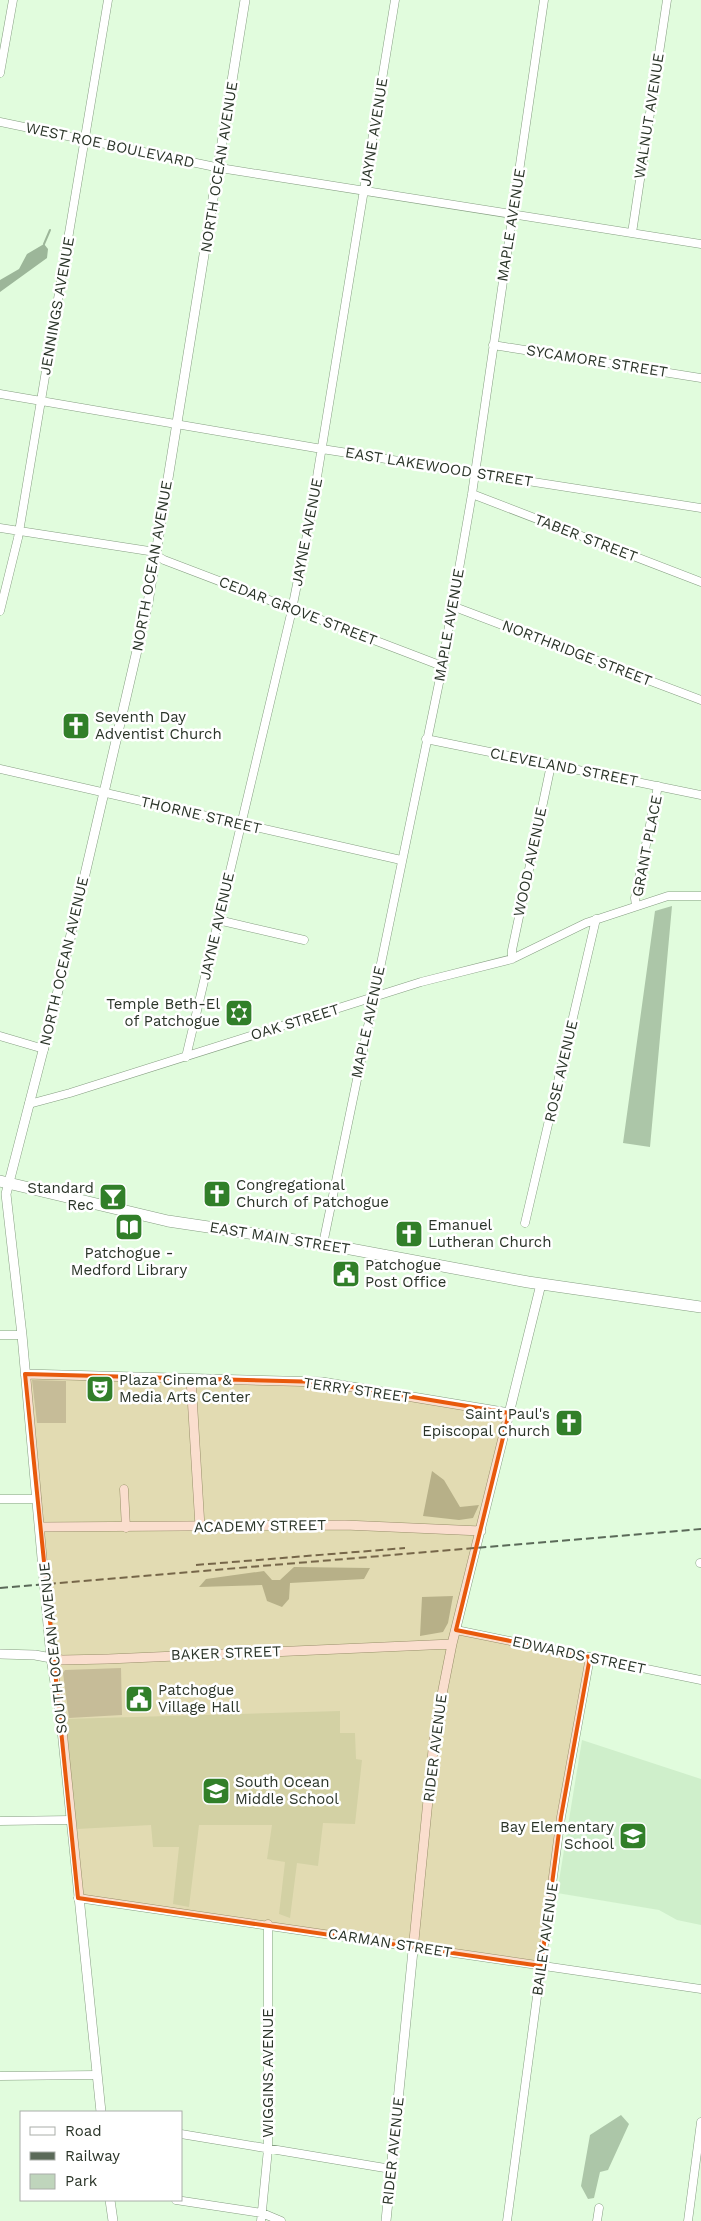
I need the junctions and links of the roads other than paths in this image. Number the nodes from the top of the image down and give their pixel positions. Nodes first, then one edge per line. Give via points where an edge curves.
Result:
1 (13, 0) edge
2 (108, 0) edge
3 (245, 0) edge
4 (395, 0) edge
5 (544, 0) edge
6 (667, 0) edge
7 (0, 73) edge
8 (0, 122) edge
9 (85, 140) junction
10 (220, 168) junction
11 (365, 191) junction
12 (512, 215) junction
13 (632, 233) junction
14 (701, 244) edge
15 (492, 345) junction
16 (701, 378) edge
17 (0, 394) edge
18 (41, 401) junction
19 (177, 425) junction
20 (322, 449) junction
21 (475, 472) junction
22 (472, 494) junction
23 (701, 508) edge
24 (0, 528) edge
25 (19, 531) junction
26 (156, 555) junction
27 (701, 582) edge
28 (452, 606) junction
29 (292, 610) junction
30 (0, 611) edge
31 (442, 666) junction
32 (701, 700) edge
33 (426, 739) junction
34 (551, 765) junction
35 (0, 769) edge
36 (658, 786) junction
37 (104, 793) junction
38 (701, 795) edge
39 (241, 824) junction
40 (401, 860) junction
41 (701, 896) edge
42 (636, 906) junction
43 (596, 919) junction
44 (218, 920) junction
45 (304, 940) dead end
46 (512, 959) junction
47 (374, 997) junction
48 (0, 1036) edge
49 (44, 1049) junction
50 (186, 1057) junction
51 (29, 1104) junction
52 (4, 1182) edge
53 (526, 1223) dead end
54 (323, 1244) junction
55 (541, 1284) junction
56 (701, 1307) edge
57 (0, 1335) edge
58 (22, 1335) junction
59 (25, 1374) junction
60 (191, 1379) junction
61 (509, 1413) junction
62 (124, 1489) dead end
63 (0, 1499) edge
64 (37, 1499) junction
65 (40, 1527) junction
66 (200, 1527) junction
67 (126, 1528) junction
68 (480, 1531) junction
69 (456, 1630) junction
70 (452, 1644) junction
71 (0, 1654) edge
72 (590, 1657) junction
73 (51, 1658) junction
74 (701, 1680) edge
75 (71, 1820) junction
76 (0, 1821) edge
77 (78, 1898) junction
78 (268, 1924) junction
79 (413, 1947) junction
80 (542, 1966) junction
81 (701, 1989) edge
82 (97, 2075) junction
83 (0, 2076) edge
84 (102, 2111) edge
85 (701, 2122) edge
86 (182, 2134) edge
87 (268, 2149) junction
88 (392, 2169) junction
89 (110, 2201) edge
90 (181, 2201) edge
91 (599, 2208) dead end
92 (261, 2217) edge
93 (112, 2221) edge
94 (280, 2221) edge
95 (386, 2221) edge
96 (507, 2221) edge
97 (597, 2221) edge
98 (688, 2221) edge

1 - 7 street
2 - 9 street, JENNINGS AVENUE
3 - 10 street, NORTH OCEAN AVENUE
4 - 11 street, JAYNE AVENUE
5 - 12 street, MAPLE AVENUE
6 - 13 street, WALNUT AVENUE
8 - 9 street, WEST ROE BOULEVARD
9 - 10 street, WEST ROE BOULEVARD
9 - 18 street, JENNINGS AVENUE
10 - 11 street, WEST ROE BOULEVARD
10 - 19 street, NORTH OCEAN AVENUE
11 - 12 street, WEST ROE BOULEVARD
11 - 20 street, JAYNE AVENUE
12 - 13 street, WEST ROE BOULEVARD
12 - 15 street, MAPLE AVENUE
13 - 14 street, WEST ROE BOULEVARD
15 - 16 street, SYCAMORE STREET
15 - 21 street, MAPLE AVENUE
17 - 18 street, EAST LAKEWOOD STREET
18 - 19 street, EAST LAKEWOOD STREET
18 - 25 street, JENNINGS AVENUE
19 - 20 street, EAST LAKEWOOD STREET
19 - 26 street, NORTH OCEAN AVENUE
20 - 21 street, EAST LAKEWOOD STREET
20 - 29 street, JAYNE AVENUE
21 - 22 street, MAPLE AVENUE
21 - 23 street, EAST LAKEWOOD STREET
22 - 27 street, TABER STREET
22 - 28 street, MAPLE AVENUE
24 - 25 street, CEDAR GROVE STREET
25 - 26 street, CEDAR GROVE STREET via 149,551
25 - 30 street, JENNINGS AVENUE
26 - 29 street, CEDAR GROVE STREET
26 - 37 street, NORTH OCEAN AVENUE
28 - 31 street, MAPLE AVENUE
28 - 32 street, NORTHRIDGE STREET
29 - 31 street, CEDAR GROVE STREET
29 - 39 street, JAYNE AVENUE
31 - 33 street, MAPLE AVENUE
33 - 34 street, CLEVELAND STREET
33 - 40 street, MAPLE AVENUE
34 - 36 street, CLEVELAND STREET
34 - 46 street, WOOD AVENUE
35 - 37 street, THORNE STREET
36 - 38 street, CLEVELAND STREET
36 - 42 street, GRANT PLACE via 634,898
37 - 39 street, THORNE STREET
37 - 49 street, NORTH OCEAN AVENUE
39 - 40 street, THORNE STREET
39 - 44 street, JAYNE AVENUE
40 - 47 street, MAPLE AVENUE
41 - 42 street, OAK STREET via 672,895
42 - 43 street, OAK STREET
43 - 46 street, OAK STREET
43 - 53 street, ROSE AVENUE
44 - 45 street
44 - 50 street, JAYNE AVENUE
46 - 47 street, OAK STREET
47 - 50 street, OAK STREET
47 - 54 street, MAPLE AVENUE
48 - 49 street
49 - 51 street, NORTH OCEAN AVENUE
50 - 51 street, OAK STREET
51 - 52 street, NORTH OCEAN AVENUE
52 - 54 main road, EAST MAIN STREET via 149,1217
52 - 58 street, SOUTH OCEAN AVENUE
54 - 55 main road, EAST MAIN STREET
55 - 56 main road, EAST MAIN STREET
55 - 61 street, RIDER AVENUE
57 - 58 street
58 - 59 street, SOUTH OCEAN AVENUE
59 - 60 street, TERRY STREET
59 - 64 street, SOUTH OCEAN AVENUE
60 - 61 street, TERRY STREET via 322,1382
60 - 66 street
61 - 68 street, RIDER AVENUE
62 - 67 street
63 - 64 street
64 - 65 street, SOUTH OCEAN AVENUE
65 - 67 street, ACADEMY STREET
65 - 73 street, SOUTH OCEAN AVENUE
66 - 67 street, ACADEMY STREET
66 - 68 street, ACADEMY STREET via 345,1525
68 - 69 street, RIDER AVENUE
69 - 70 street, RIDER AVENUE
69 - 72 street, EDWARDS STREET
70 - 73 street, BAKER STREET via 108,1660
70 - 79 street, RIDER AVENUE via 435,1730
71 - 73 street, BAKER STREET
72 - 74 street, EDWARDS STREET
72 - 80 street, BAILEY AVENUE via 561,1817
73 - 75 street, SOUTH OCEAN AVENUE
75 - 76 street
75 - 77 street, SOUTH OCEAN AVENUE
77 - 78 street, CARMAN STREET
77 - 82 street, SOUTH OCEAN AVENUE
78 - 79 street, CARMAN STREET
78 - 87 street, WIGGINS AVENUE
79 - 80 street, CARMAN STREET
79 - 88 street, RIDER AVENUE
80 - 81 street, CARMAN STREET
80 - 96 street, BAILEY AVENUE
82 - 83 street
82 - 84 street, SOUTH OCEAN AVENUE
85 - 98 street
86 - 87 street
87 - 88 street
87 - 92 street, WIGGINS AVENUE
88 - 95 street, RIDER AVENUE
89 - 93 street
90 - 92 street
91 - 97 street
92 - 94 street

